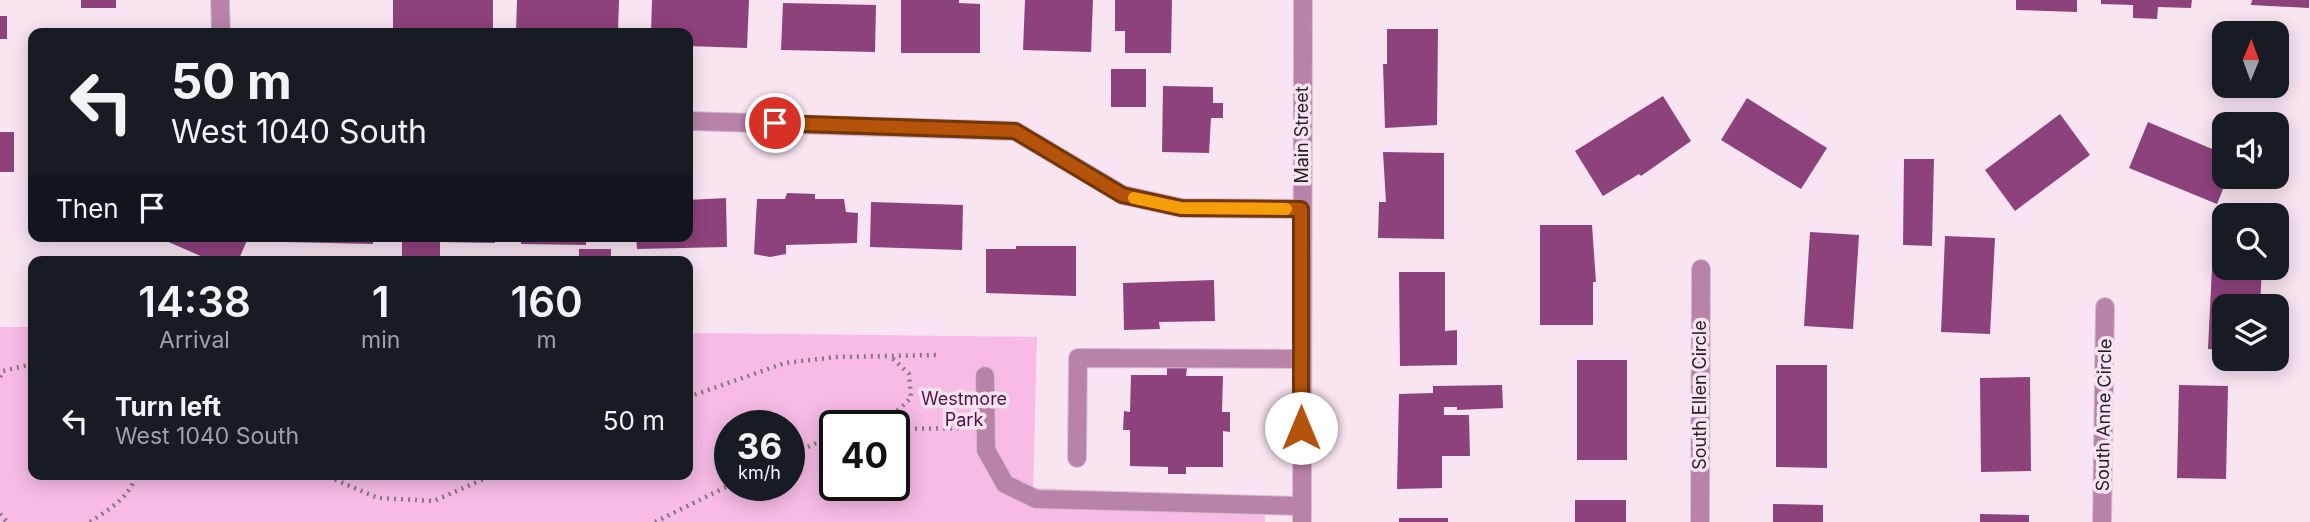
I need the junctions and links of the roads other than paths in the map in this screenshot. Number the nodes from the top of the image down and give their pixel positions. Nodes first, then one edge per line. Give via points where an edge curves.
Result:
1 (220, 0) edge
2 (1303, 0) edge
3 (221, 28) edge
4 (693, 121) edge
5 (1301, 209) junction
6 (1700, 269) dead end
7 (2105, 307) dead end
8 (1302, 359) junction
9 (985, 376) dead end
10 (1077, 458) dead end
11 (1302, 514) edge
12 (1700, 522) edge
13 (2102, 522) edge

1 - 3 street
2 - 5 street, Main Street
4 - 5 street via 1015,131 1122,195 1181,208
5 - 8 street, Main Street
6 - 12 street, South Ellen Circle
7 - 13 street, South Anne Circle
8 - 10 street via 1078,358
8 - 11 street, Main Street
9 - 11 street via 986,450 1005,484 1036,499

